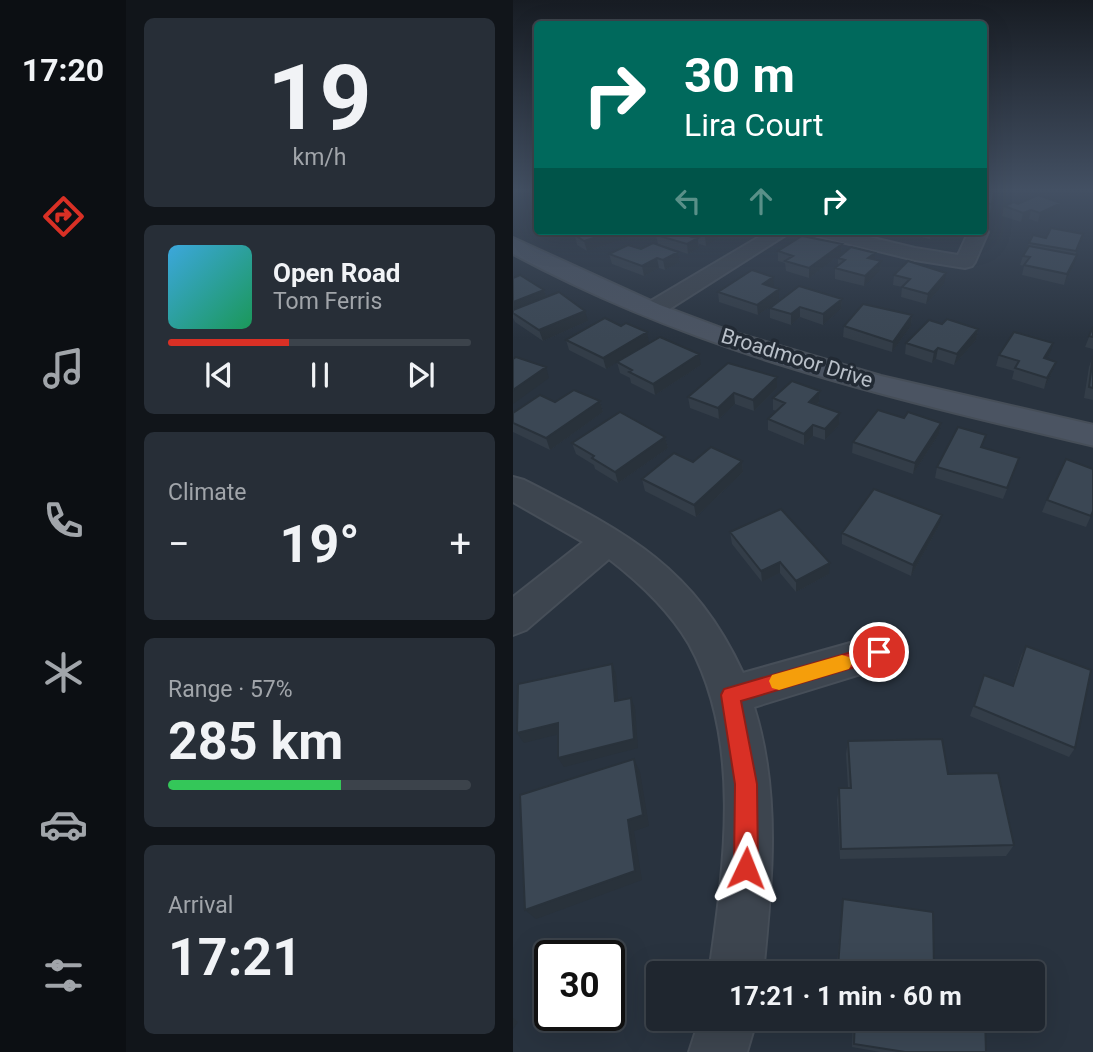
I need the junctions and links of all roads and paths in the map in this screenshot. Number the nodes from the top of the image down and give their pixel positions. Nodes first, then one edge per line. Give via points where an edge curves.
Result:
1 (768, 240) edge
2 (858, 240) edge
3 (974, 240) edge
4 (513, 245) edge
5 (652, 310) junction
6 (1093, 436) edge
7 (513, 488) edge
8 (607, 541) junction
9 (513, 619) edge
10 (879, 652) dead end
11 (731, 695) junction
12 (737, 961) edge
13 (725, 1031) edge
14 (718, 1052) edge

1 - 5 street
2 - 3 street via 965,262
4 - 5 street, Broadmoor Drive via 556,270
5 - 6 street, Broadmoor Drive via 746,345 884,385
7 - 8 street
8 - 9 street
8 - 11 street via 673,594 701,631
10 - 11 street
11 - 12 street via 746,784 748,844
13 - 14 street

